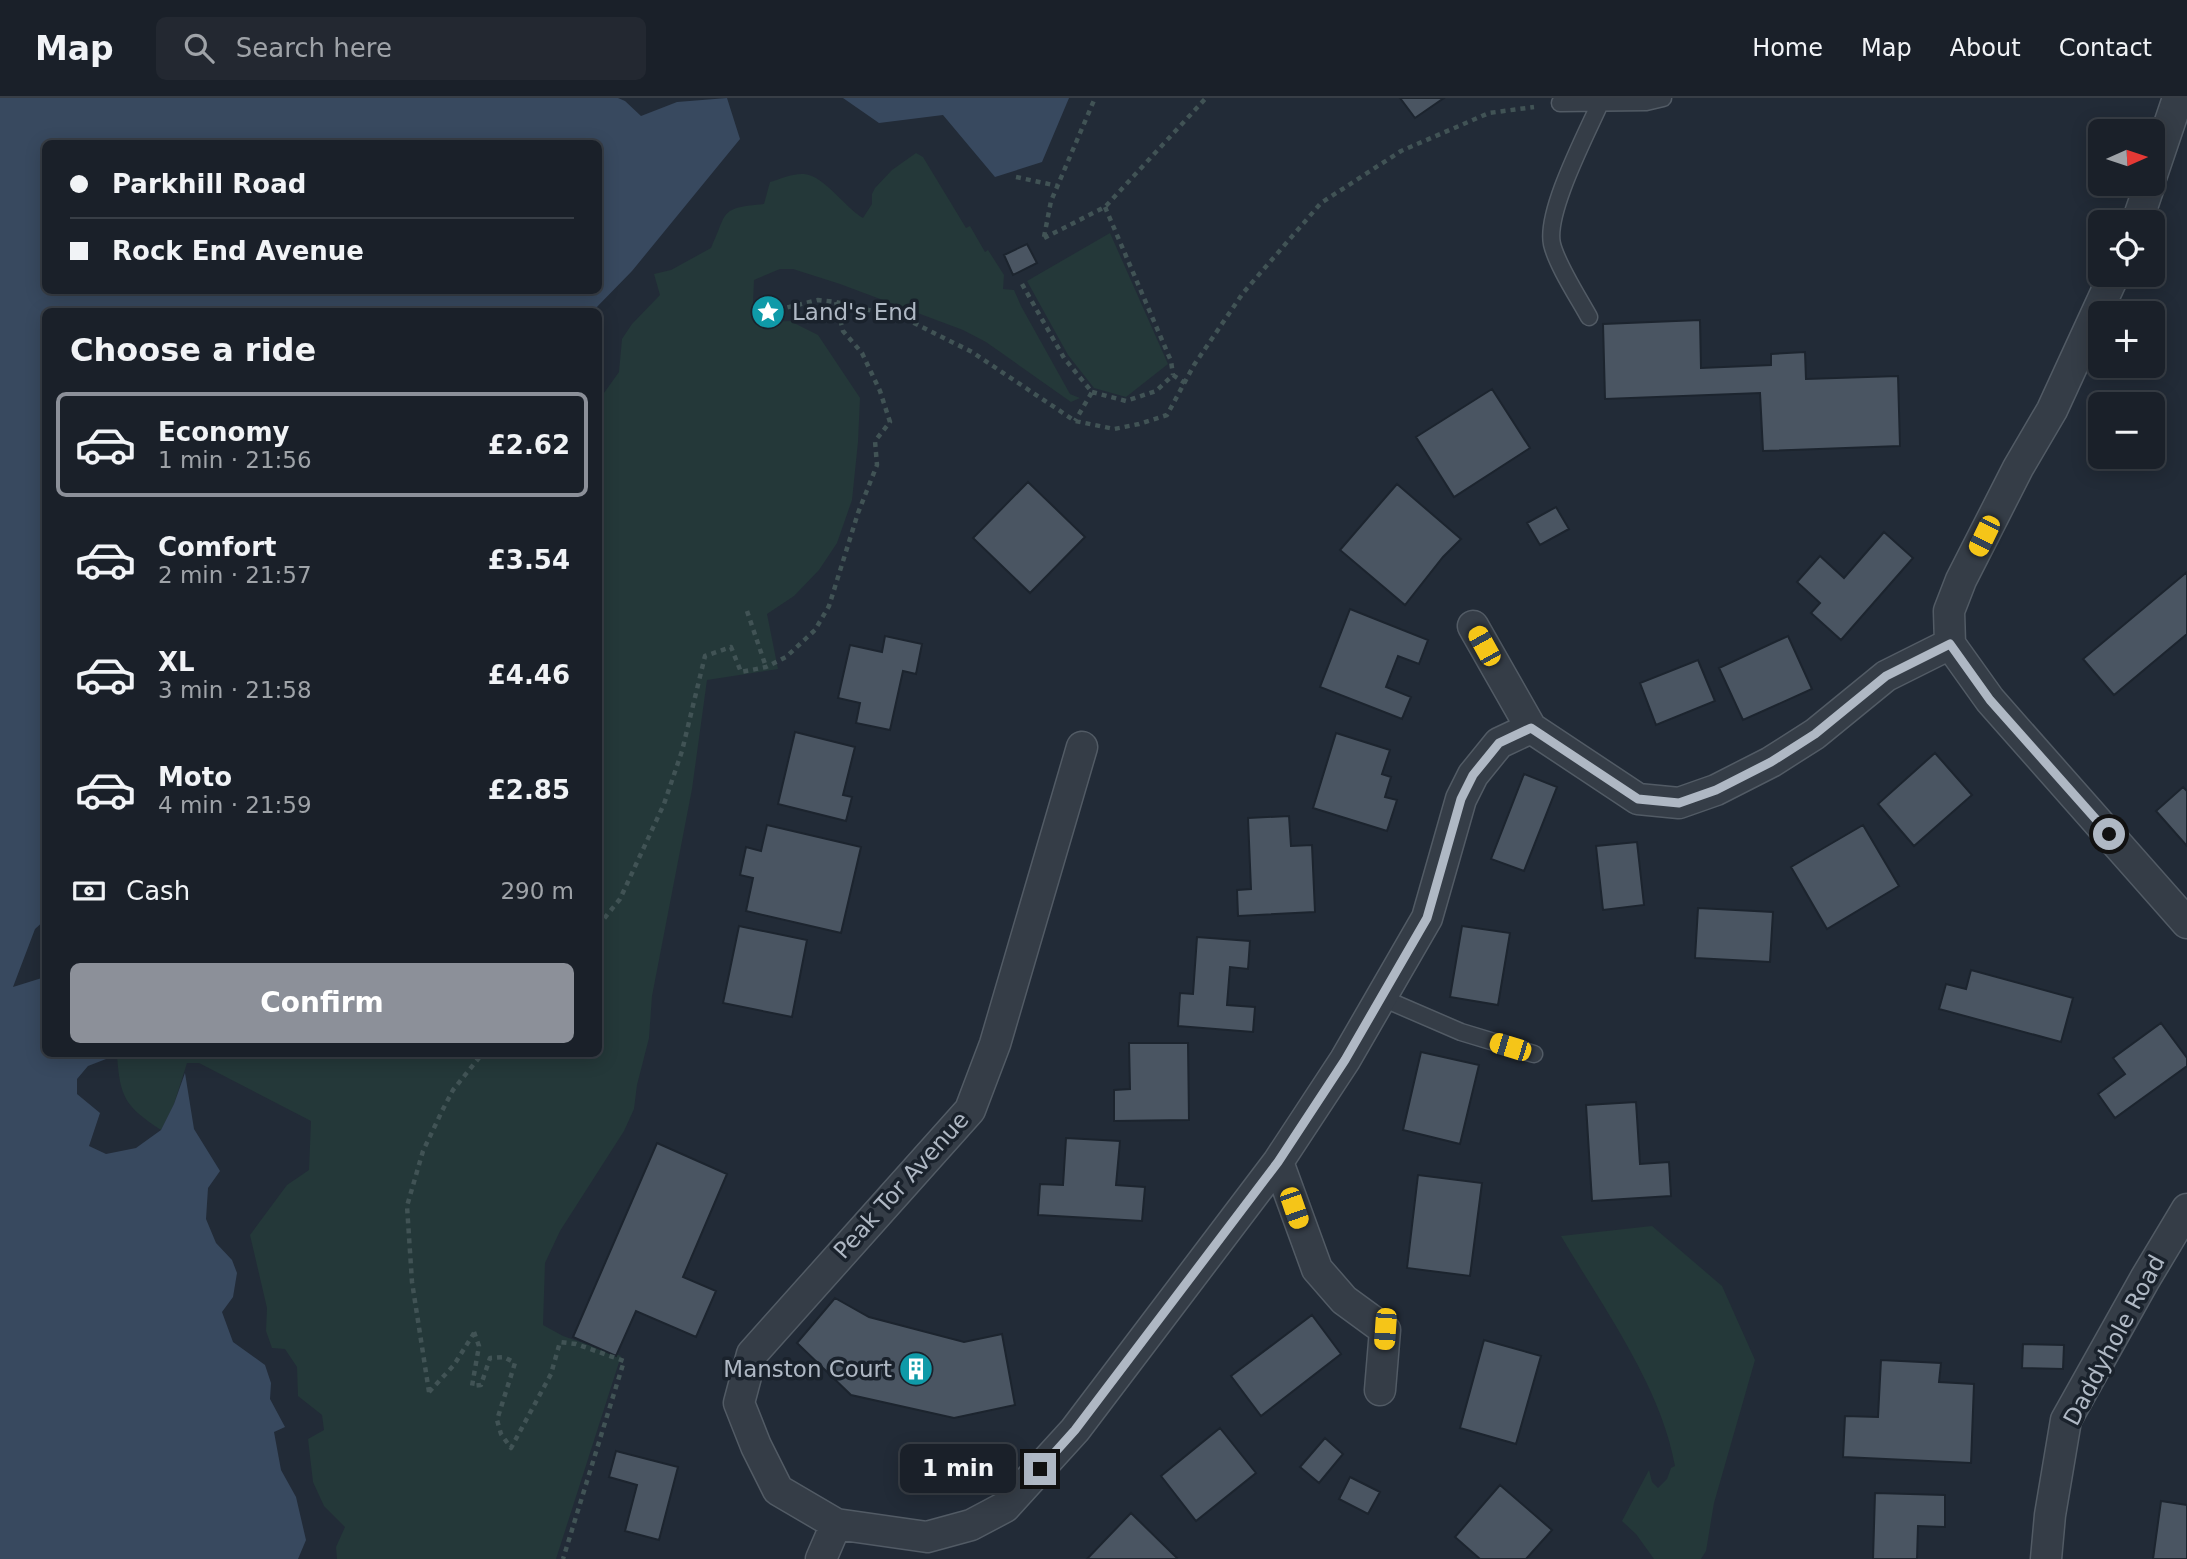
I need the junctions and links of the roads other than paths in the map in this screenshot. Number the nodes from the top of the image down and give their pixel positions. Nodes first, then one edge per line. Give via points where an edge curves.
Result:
1 (1662, 98) edge
2 (2178, 98) edge
3 (1601, 101) junction
4 (1560, 103) road end
5 (2165, 136) edge
6 (2108, 287) edge
7 (1589, 317) dead end
8 (1473, 626) dead end
9 (1950, 644) junction
10 (1531, 728) junction
11 (1082, 747) dead end
12 (2187, 923) edge
13 (1380, 998) junction
14 (1534, 1054) dead end
15 (1278, 1162) junction
16 (2187, 1209) edge
17 (1380, 1390) dead end
18 (836, 1524) junction
19 (821, 1559) edge
20 (2046, 1559) edge

1 - 3 lane
2 - 5 street
3 - 4 lane
3 - 7 lane via 1551,227 1552,244
6 - 9 street via 2052,410 1961,580 1949,611
8 - 10 street
9 - 10 street via 1886,676 1815,734 1771,762 1679,803 1638,799
9 - 12 street via 1990,700
10 - 13 street via 1499,743 1473,775 1461,799 1427,918
11 - 18 street, Peak Tor Avenue via 999,1032 970,1110 752,1354 739,1403 756,1446 778,1490
13 - 14 lane via 1461,1032
13 - 15 street
15 - 17 street via 1317,1269 1344,1300 1385,1329
15 - 18 street via 1075,1430 1004,1507 971,1525 927,1537
16 - 20 street, Daddyhole Road via 2066,1420
18 - 19 street

